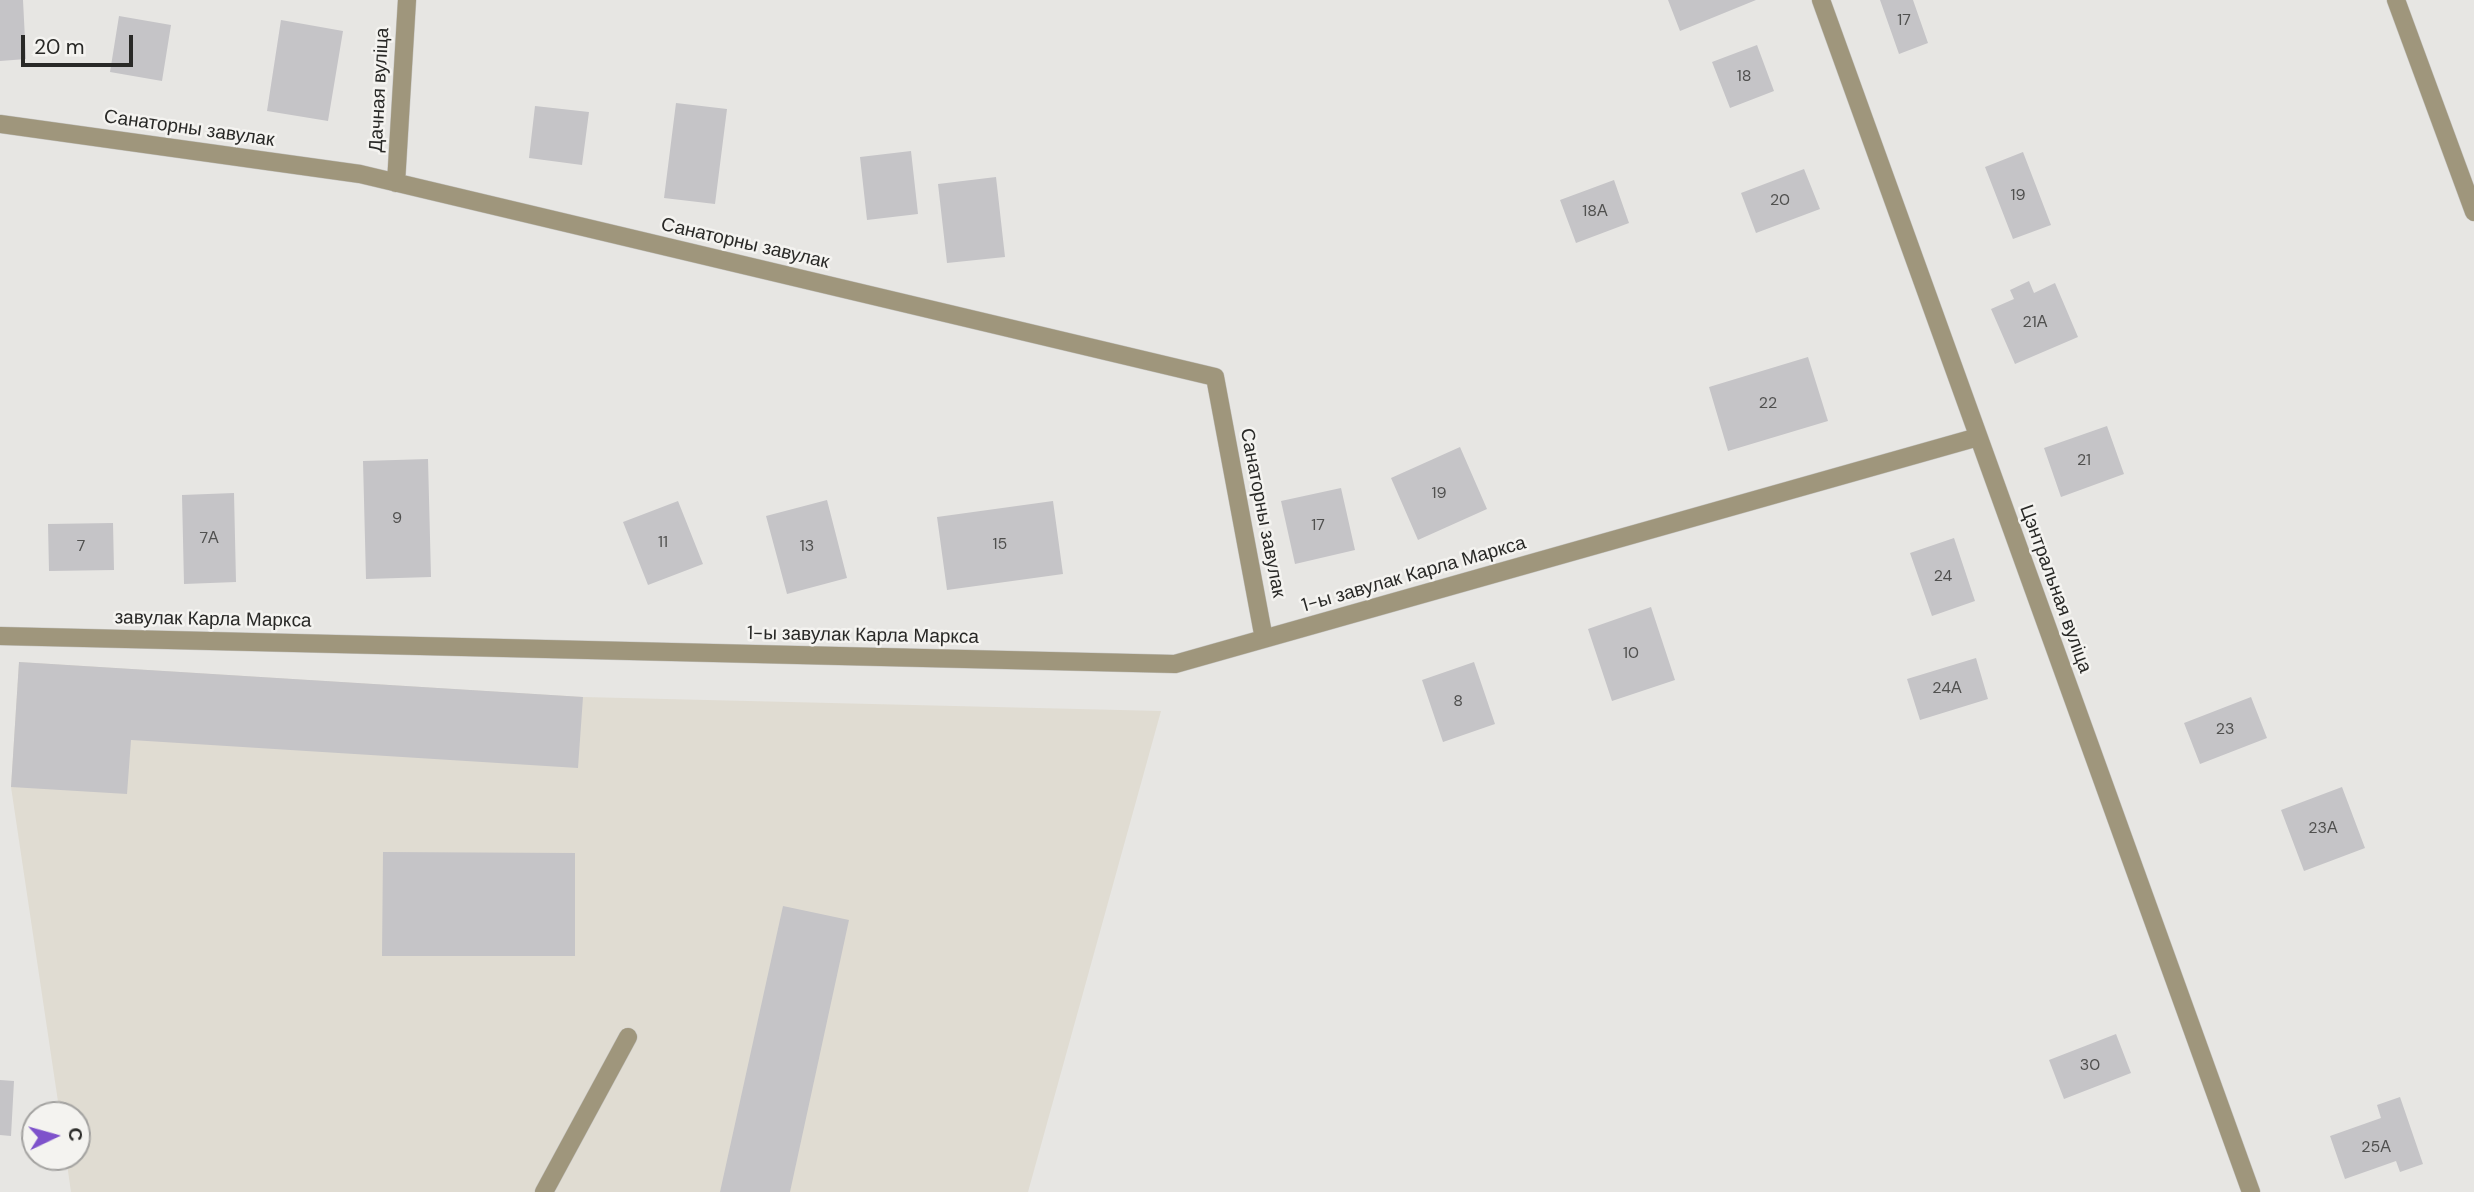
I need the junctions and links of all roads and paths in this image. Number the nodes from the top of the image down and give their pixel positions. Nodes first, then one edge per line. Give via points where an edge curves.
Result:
1 (407, 0) edge
2 (1821, 0) edge
3 (2396, 0) edge
4 (0, 124) edge
5 (396, 183) junction
6 (2474, 212) edge
7 (1978, 437) junction
8 (0, 636) edge
9 (1265, 639) junction
10 (681, 652) joint
11 (628, 1038) dead end
12 (544, 1192) edge
13 (2251, 1192) edge

1 - 5 street, Дачная вуліца
2 - 7 street, Цэнтральная вуліца
3 - 6 street
4 - 5 street, Санаторны завулак via 360,174
5 - 9 street, Санаторны завулак via 1215,377
7 - 9 street, 1-ы завулак Карла Маркса
7 - 13 street, Цэнтральная вуліца
8 - 10 street, завулак Карла Маркса
9 - 10 street, 1-ы завулак Карла Маркса via 1175,664
11 - 12 street

